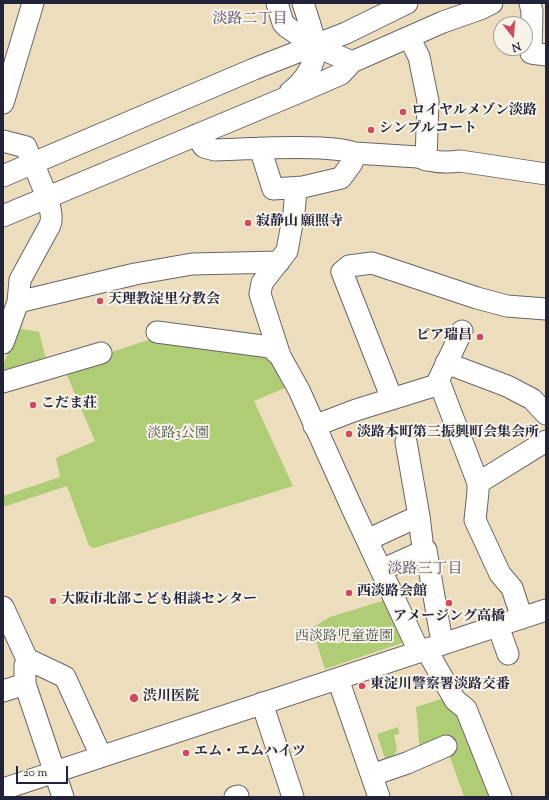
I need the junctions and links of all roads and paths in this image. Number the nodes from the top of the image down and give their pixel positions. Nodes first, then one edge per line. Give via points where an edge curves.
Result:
1 (33, 3) edge
2 (277, 3) edge
3 (303, 3) edge
4 (407, 3) edge
5 (492, 3) edge
6 (530, 3) edge
7 (287, 27) junction
8 (409, 37) junction
9 (315, 46) junction
10 (546, 55) edge
11 (10, 57) edge
12 (271, 62) junction
13 (352, 62) junction
14 (278, 101) junction
15 (3, 103) edge
16 (196, 135) junction
17 (3, 141) edge
18 (260, 148) junction
19 (355, 153) junction
20 (426, 160) junction
21 (33, 164) junction
22 (546, 174) edge
23 (3, 176) edge
24 (296, 188) junction
25 (47, 198) junction
26 (3, 216) edge
27 (279, 262) junction
28 (18, 302) junction
29 (546, 309) edge
30 (462, 331) dead end
31 (157, 332) dead end
32 (3, 342) edge
33 (101, 353) dead end
34 (280, 356) junction
35 (446, 363) junction
36 (3, 382) edge
37 (440, 384) junction
38 (392, 399) junction
39 (546, 414) edge
40 (314, 426) junction
41 (546, 441) edge
42 (406, 442) dead end
43 (478, 483) junction
44 (418, 516) junction
45 (367, 540) junction
46 (422, 542) dead end
47 (381, 570) junction
48 (3, 607) edge
49 (546, 610) edge
50 (522, 618) junction
51 (498, 626) junction
52 (429, 648) junction
53 (508, 654) dead end
54 (27, 659) junction
55 (338, 678) junction
56 (25, 684) junction
57 (3, 691) edge
58 (262, 703) junction
59 (446, 746) dead end
60 (100, 756) junction
61 (55, 772) junction
62 (372, 775) junction
63 (3, 789) edge
64 (63, 797) edge
65 (293, 797) edge
66 (380, 797) edge
67 (502, 797) edge

1 - 11 street
2 - 7 street via 283,23
3 - 9 street
4 - 9 street
5 - 8 street
6 - 10 street via 531,53
7 - 9 street
7 - 12 street via 287,41 282,52
8 - 13 street
8 - 20 street via 419,57 428,101
9 - 12 street
9 - 13 street
9 - 14 street via 312,67 298,87
11 - 15 street
12 - 21 street
13 - 14 street via 341,74
14 - 16 street
16 - 18 street via 204,148
16 - 25 street
17 - 21 street via 26,147
18 - 19 street via 303,147
18 - 24 street via 273,189
19 - 20 street via 418,157
19 - 24 street via 352,163 341,178
20 - 22 street via 460,161
21 - 23 street
21 - 25 street
24 - 27 street via 287,251
25 - 26 street
25 - 28 street via 52,222 20,280
27 - 28 street via 192,264 135,274
27 - 34 street via 262,283 260,294
28 - 32 street
29 - 38 street via 507,306 476,298 372,263 349,266 342,272
30 - 35 street
31 - 34 street via 270,347
33 - 36 street
34 - 40 street via 299,390
35 - 37 street via 439,379
35 - 39 street via 507,386 532,399
37 - 38 street
37 - 43 street
38 - 40 street
40 - 45 street
41 - 43 street
42 - 44 street
43 - 50 street via 475,520 500,574 512,588
44 - 45 street
44 - 46 street
45 - 47 street
47 - 52 street via 416,645
47 - 52 street via 426,550
48 - 54 street
49 - 50 street
50 - 51 street
51 - 52 street
51 - 53 street
52 - 55 street
52 - 67 street via 455,700 466,709
54 - 56 street
54 - 60 street via 65,677
55 - 58 street
55 - 62 street
56 - 57 street
56 - 61 street
58 - 60 street
58 - 65 street
59 - 62 street
60 - 61 street
61 - 63 street
61 - 64 street
62 - 66 street

